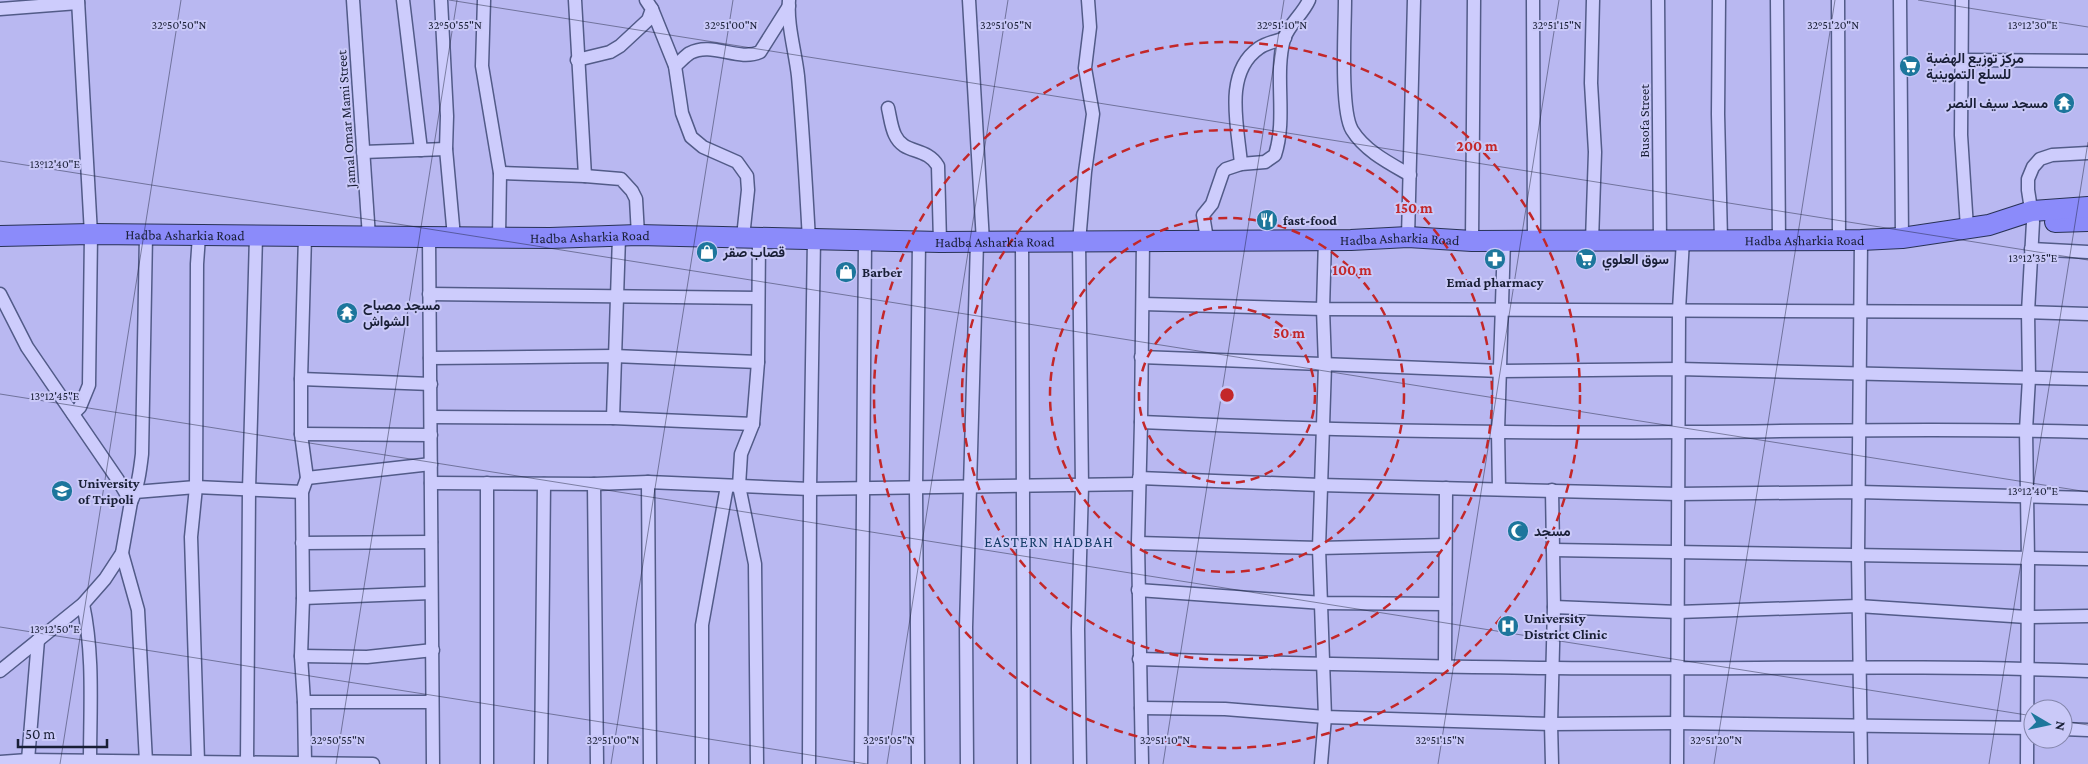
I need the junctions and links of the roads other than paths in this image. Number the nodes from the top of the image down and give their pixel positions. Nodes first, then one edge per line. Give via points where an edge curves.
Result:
1 (353, 0) edge
2 (403, 0) edge
3 (441, 0) edge
4 (484, 0) edge
5 (575, 0) edge
6 (969, 0) edge
7 (1088, 0) edge
8 (1309, 0) edge
9 (1346, 0) edge
10 (1414, 0) edge
11 (1474, 0) edge
12 (1533, 0) edge
13 (1593, 0) edge
14 (1658, 0) edge
15 (1719, 0) edge
16 (1776, 0) edge
17 (1838, 0) edge
18 (1900, 0) edge
19 (1962, 0) edge
20 (78, 1) edge
21 (789, 3) edge
22 (649, 4) edge
23 (0, 9) edge
24 (1285, 38) junction
25 (577, 60) junction
26 (1963, 60) junction
27 (2088, 61) edge
28 (675, 66) junction
29 (888, 108) dead end
30 (446, 149) junction
31 (422, 150) junction
32 (363, 152) junction
33 (2088, 153) edge
34 (1241, 164) junction
35 (500, 173) junction
36 (1410, 175) junction
37 (585, 176) junction
38 (2088, 207) edge
39 (2033, 216) junction
40 (2088, 221) edge
41 (1967, 228) junction
42 (91, 234) junction
43 (146, 235) junction
44 (0, 236) edge
45 (199, 236) junction
46 (256, 236) junction
47 (305, 236) junction
48 (629, 236) junction
49 (369, 237) junction
50 (429, 237) junction
51 (454, 237) junction
52 (499, 237) junction
53 (1408, 237) junction
54 (751, 238) junction
55 (1902, 238) junction
56 (811, 239) junction
57 (1325, 239) junction
58 (865, 240) junction
59 (1143, 240) junction
60 (1207, 240) junction
61 (1504, 240) junction
62 (1534, 240) junction
63 (1682, 240) junction
64 (1721, 240) junction
65 (1839, 240) junction
66 (1861, 240) junction
67 (919, 241) junction
68 (1022, 241) junction
69 (1472, 241) junction
70 (1592, 241) junction
71 (1660, 241) junction
72 (940, 242) junction
73 (980, 242) junction
74 (1079, 242) junction
75 (1779, 242) junction
76 (2031, 250) junction
77 (2088, 252) edge
78 (0, 294) edge
79 (429, 294) junction
80 (616, 297) junction
81 (758, 298) junction
82 (1143, 304) junction
83 (1323, 309) junction
84 (1501, 310) junction
85 (1679, 310) junction
86 (1859, 312) junction
87 (2028, 312) junction
88 (2088, 314) edge
89 (614, 356) junction
90 (1141, 357) junction
91 (430, 358) junction
92 (758, 362) junction
93 (1325, 365) junction
94 (1679, 370) junction
95 (1501, 371) junction
96 (1860, 374) junction
97 (2029, 378) junction
98 (301, 379) junction
99 (2088, 379) edge
100 (431, 384) junction
101 (73, 414) junction
102 (431, 417) junction
103 (613, 418) junction
104 (1141, 422) junction
105 (753, 424) junction
106 (1860, 429) junction
107 (1322, 430) junction
108 (2026, 430) junction
109 (1498, 431) junction
110 (1678, 432) junction
111 (2088, 432) edge
112 (301, 434) junction
113 (431, 436) junction
114 (431, 464) junction
115 (307, 478) junction
116 (1139, 481) junction
117 (648, 482) junction
118 (432, 483) junction
119 (487, 483) junction
120 (544, 484) junction
121 (594, 484) junction
122 (1320, 485) junction
123 (733, 486) junction
124 (1022, 486) junction
125 (1082, 486) junction
126 (196, 487) junction
127 (864, 488) junction
128 (916, 488) junction
129 (970, 488) junction
130 (1446, 488) junction
131 (810, 489) junction
132 (1499, 489) junction
133 (249, 490) junction
134 (1552, 490) junction
135 (302, 492) junction
136 (1859, 492) junction
137 (1678, 494) junction
138 (133, 497) junction
139 (2026, 497) junction
140 (2088, 498) edge
141 (431, 542) junction
142 (302, 543) junction
143 (1138, 543) junction
144 (1445, 545) junction
145 (1320, 548) junction
146 (1553, 550) junction
147 (1677, 551) junction
148 (122, 553) junction
149 (1858, 555) junction
150 (2088, 559) edge
151 (2028, 560) junction
152 (1138, 590) junction
153 (431, 593) junction
154 (303, 598) junction
155 (1323, 602) junction
156 (83, 604) junction
157 (1445, 604) junction
158 (1858, 606) junction
159 (1554, 607) junction
160 (1678, 612) junction
161 (2088, 616) edge
162 (2027, 617) junction
163 (38, 640) junction
164 (433, 650) junction
165 (301, 656) junction
166 (1139, 659) junction
167 (1324, 665) junction
168 (1445, 665) junction
169 (1678, 667) junction
170 (1861, 667) junction
171 (1553, 668) junction
172 (2027, 669) junction
173 (2088, 671) edge
174 (0, 672) edge
175 (2029, 699) edge
176 (304, 702) junction
177 (432, 702) junction
178 (1141, 708) junction
179 (1325, 717) junction
180 (1551, 724) junction
181 (1676, 724) junction
182 (1861, 727) junction
183 (2023, 728) edge
184 (2073, 729) edge
185 (2088, 730) edge
186 (2028, 749) edge
187 (28, 760) junction
188 (90, 761) junction
189 (0, 762) edge
190 (146, 762) junction
191 (198, 762) junction
192 (247, 763) junction
193 (305, 763) edge
194 (373, 764) edge
195 (433, 764) edge
196 (488, 764) edge
197 (541, 764) edge
198 (597, 764) edge
199 (650, 764) edge
200 (702, 764) edge
201 (757, 764) edge
202 (809, 764) edge
203 (861, 764) edge
204 (918, 764) edge
205 (967, 764) edge
206 (1024, 764) edge
207 (1080, 764) edge
208 (1142, 764) edge
209 (1321, 764) edge
210 (1552, 764) edge
211 (1677, 764) edge
212 (1861, 764) edge
213 (2026, 764) edge

1 - 32 street, Jamal Omar Mami Street
2 - 31 street
3 - 30 street
4 - 35 street via 482,66
5 - 25 street
6 - 73 street
7 - 74 street via 1090,27 1085,68 1093,114
8 - 24 street
9 - 36 street via 1345,92 1349,123 1372,151
10 - 36 street
11 - 69 street
12 - 62 street
13 - 70 street
14 - 71 street, Busofa Street
15 - 64 street
16 - 75 street
17 - 65 street
18 - 55 street
19 - 26 street
20 - 23 street
20 - 42 street
21 - 28 street via 760,52 700,50 690,53
21 - 56 street
22 - 25 street via 648,20 620,46 610,52
22 - 28 street
24 - 34 street via 1260,48 1244,63 1237,78 1235,97
24 - 34 street via 1280,136 1276,155 1265,162
25 - 37 street
26 - 27 street
26 - 41 street via 1961,135
28 - 54 street via 682,113 691,137 703,147 737,162 748,176
29 - 72 street via 895,136 913,150 931,156 938,166
30 - 31 street
30 - 51 street
31 - 32 street
32 - 49 street, Jamal Omar Mami Street
33 - 39 street via 2052,155 2032,167 2028,190
34 - 60 street via 1229,166 1223,172 1212,204 1204,214
35 - 37 street
35 - 52 street
36 - 53 street
37 - 48 street via 621,179 632,191 636,199
38 - 39 main road
39 - 40 main road
39 - 41 main road, Hadba Asharkia Road
39 - 76 street
41 - 55 main road, Hadba Asharkia Road
42 - 43 main road, Hadba Asharkia Road
42 - 44 main road, Hadba Asharkia Road
42 - 101 street via 89,385 80,407
43 - 45 main road, Hadba Asharkia Road
43 - 138 street via 142,454
45 - 46 main road, Hadba Asharkia Road
45 - 126 street
46 - 47 main road, Hadba Asharkia Road
46 - 133 street
47 - 49 main road, Hadba Asharkia Road
47 - 98 street
48 - 52 main road, Hadba Asharkia Road
48 - 54 main road, Hadba Asharkia Road
48 - 80 street
49 - 50 main road, Hadba Asharkia Road
50 - 51 main road, Hadba Asharkia Road
50 - 79 street
51 - 52 main road, Hadba Asharkia Road
53 - 57 main road, Hadba Asharkia Road
53 - 69 main road, Hadba Asharkia Road
54 - 56 main road, Hadba Asharkia Road
54 - 81 street
55 - 66 main road, Hadba Asharkia Road
56 - 58 main road, Hadba Asharkia Road
56 - 131 street
57 - 60 main road, Hadba Asharkia Road
57 - 83 street
58 - 67 main road, Hadba Asharkia Road
58 - 127 street
59 - 60 main road, Hadba Asharkia Road
59 - 74 main road, Hadba Asharkia Road
59 - 82 street
61 - 62 main road, Hadba Asharkia Road
61 - 69 main road, Hadba Asharkia Road
61 - 84 street
62 - 70 main road, Hadba Asharkia Road
63 - 64 main road, Hadba Asharkia Road
63 - 71 main road, Hadba Asharkia Road
63 - 85 street
64 - 75 main road, Hadba Asharkia Road
65 - 66 main road, Hadba Asharkia Road
65 - 75 main road, Hadba Asharkia Road
66 - 86 street
67 - 72 main road, Hadba Asharkia Road
67 - 128 street
68 - 73 main road, Hadba Asharkia Road
68 - 74 main road, Hadba Asharkia Road
68 - 124 street
70 - 71 main road, Hadba Asharkia Road
72 - 73 main road, Hadba Asharkia Road
73 - 129 street
74 - 125 street
76 - 77 street
76 - 87 street
78 - 101 street via 27,347
79 - 80 street
79 - 91 street
80 - 81 street
80 - 89 street
81 - 92 street
82 - 83 street
82 - 90 street
83 - 84 street
83 - 93 street
84 - 85 street
84 - 95 street
85 - 86 street
85 - 94 street
86 - 87 street
86 - 96 street
87 - 88 street
87 - 97 street
89 - 91 street
89 - 92 street
89 - 103 street
90 - 93 street
90 - 104 street
91 - 100 street
92 - 105 street
93 - 95 street
93 - 107 street
94 - 95 street
94 - 96 street
94 - 110 street
95 - 109 street
96 - 97 street
96 - 106 street
97 - 99 street
97 - 108 street
98 - 100 street
98 - 112 street
100 - 102 street
101 - 138 street
102 - 103 street
102 - 113 street
103 - 105 street
104 - 107 street
104 - 116 street
105 - 123 street
106 - 108 street
106 - 110 street
106 - 136 street
107 - 109 street
107 - 122 street
108 - 111 street
108 - 139 street
109 - 110 street
109 - 132 street
110 - 137 street
112 - 113 street
112 - 115 street
113 - 114 street
114 - 115 street
114 - 118 street
115 - 135 street
116 - 122 street
116 - 125 street
116 - 143 street
117 - 121 street
117 - 123 street
117 - 199 street
118 - 119 street
118 - 141 street
119 - 120 street
119 - 196 street
120 - 121 street
120 - 197 street
121 - 198 street
122 - 130 street
122 - 145 street
123 - 131 street
123 - 200 street via 702,625
123 - 201 street via 755,564
124 - 125 street
124 - 129 street
124 - 206 street
125 - 207 street via 1078,629
126 - 133 street
126 - 138 street
126 - 191 street via 191,537
127 - 128 street
127 - 131 street
127 - 203 street
128 - 129 street
128 - 204 street
129 - 205 street
130 - 132 street
130 - 144 street
131 - 202 street
132 - 134 street
133 - 135 street
133 - 192 street
134 - 137 street
134 - 146 street
135 - 142 street
136 - 137 street
136 - 139 street
136 - 149 street
137 - 147 street
138 - 148 street
139 - 140 street
139 - 151 street
141 - 142 street
141 - 153 street
142 - 154 street
143 - 145 street
143 - 152 street
144 - 145 street
144 - 157 street
145 - 155 street
146 - 147 street
146 - 159 street
147 - 149 street
147 - 160 street
148 - 156 street
148 - 190 street via 138,610
149 - 151 street
149 - 158 street
150 - 151 street
151 - 162 street
152 - 155 street
152 - 166 street
153 - 154 street
153 - 164 street
154 - 165 street
155 - 157 street
155 - 167 street
156 - 163 street
156 - 188 street via 89,630
157 - 168 street
158 - 160 street
158 - 162 street
158 - 170 street
159 - 160 street
159 - 171 street
160 - 169 street
161 - 162 street
162 - 172 street
163 - 174 street
163 - 187 street
164 - 165 street via 367,658
164 - 177 street
165 - 176 street
166 - 167 street
166 - 178 street
167 - 168 street
167 - 179 street
168 - 171 street
169 - 170 street
169 - 171 street
169 - 181 street
170 - 172 street
170 - 182 street
171 - 180 street
172 - 173 street
172 - 175 street
176 - 177 street
176 - 193 street
177 - 195 street
178 - 179 street via 1225,709
178 - 208 street
179 - 180 street
179 - 209 street
180 - 181 street
180 - 210 street
181 - 182 street
181 - 211 street
182 - 183 street
182 - 212 street
184 - 185 street
186 - 213 street
187 - 188 street
187 - 189 street
188 - 190 street
190 - 191 street
191 - 192 street
192 - 193 street
193 - 194 street

